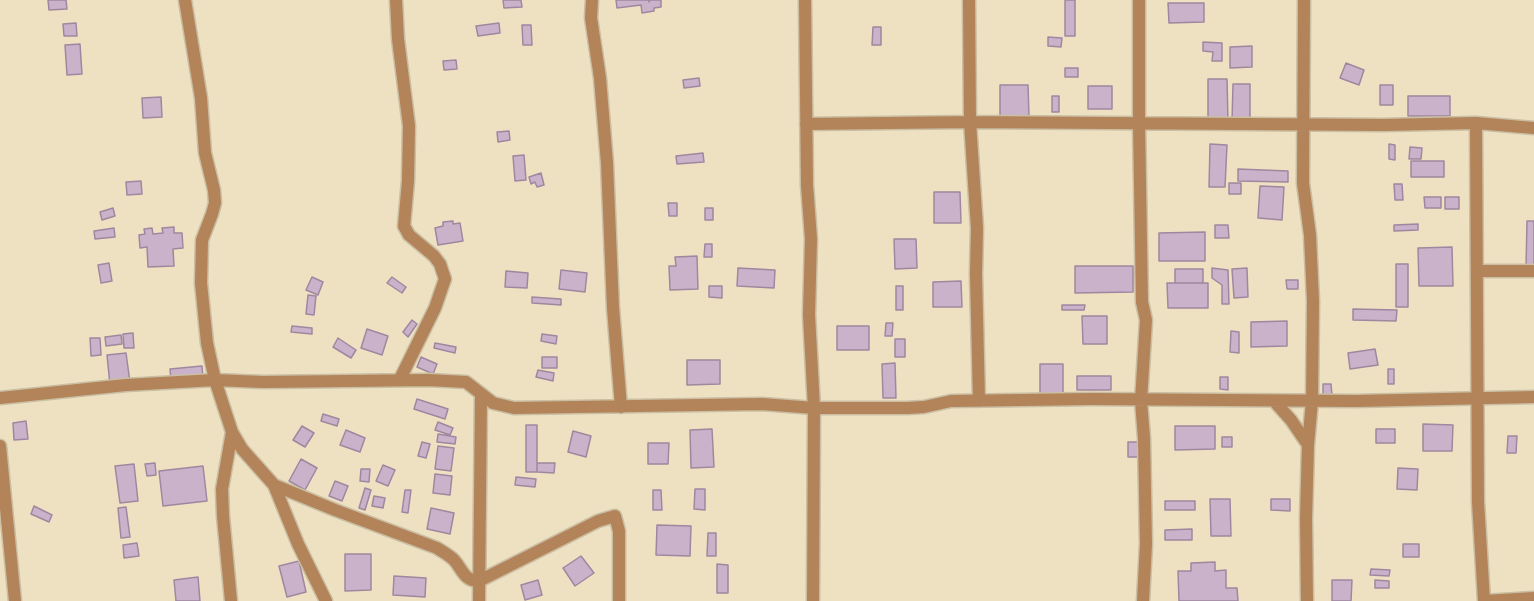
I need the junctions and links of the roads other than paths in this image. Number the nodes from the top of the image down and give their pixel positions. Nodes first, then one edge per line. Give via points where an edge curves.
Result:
1 (185, 0) edge
2 (396, 0) edge
3 (592, 0) edge
4 (805, 0) edge
5 (969, 0) edge
6 (1139, 0) edge
7 (1304, 0) edge
8 (970, 122) junction
9 (1139, 123) junction
10 (1303, 123) junction
11 (1476, 123) junction
12 (806, 124) junction
13 (1534, 128) edge
14 (1477, 271) junction
15 (1534, 271) edge
16 (215, 380) junction
17 (400, 380) junction
18 (481, 395) junction
19 (1534, 397) edge
20 (0, 398) edge
21 (1477, 398) junction
22 (1312, 400) junction
23 (979, 401) junction
24 (1140, 401) junction
25 (1274, 401) junction
26 (621, 407) junction
27 (814, 408) junction
28 (232, 432) junction
29 (1308, 445) junction
30 (0, 446) edge
31 (274, 485) junction
32 (479, 581) junction
33 (1534, 598) edge
34 (15, 601) edge
35 (231, 601) edge
36 (326, 601) edge
37 (479, 601) edge
38 (619, 601) edge
39 (813, 601) edge
40 (1143, 601) edge
41 (1307, 601) edge
42 (1484, 601) edge

1 - 16 street via 214,190 215,203 202,240 201,283
2 - 17 street via 409,126 404,226 434,256 445,279
3 - 26 street via 605,140
4 - 12 street
5 - 8 street
6 - 9 street
7 - 10 street
8 - 9 street
8 - 12 street
8 - 23 street via 977,228
9 - 10 street
9 - 24 street via 1142,302 1146,320
10 - 11 street
10 - 22 street via 1303,183 1312,290
11 - 13 street
11 - 14 street
12 - 27 street
14 - 15 street
14 - 21 street
16 - 17 street
16 - 20 street
16 - 28 street
17 - 18 street via 462,381
18 - 26 street via 493,403 514,408
18 - 32 street
19 - 21 street
21 - 22 street
21 - 42 street
22 - 25 street
22 - 29 street
23 - 24 street
23 - 27 street via 951,401 924,407
24 - 25 street
24 - 40 street via 1146,544
25 - 29 street
26 - 27 street via 762,404
27 - 39 street
28 - 31 street
28 - 35 street via 222,489
29 - 41 street
30 - 34 street
31 - 32 street via 437,548 452,558 466,578
31 - 36 street
32 - 37 street
32 - 38 street via 615,516 619,531
33 - 42 street

